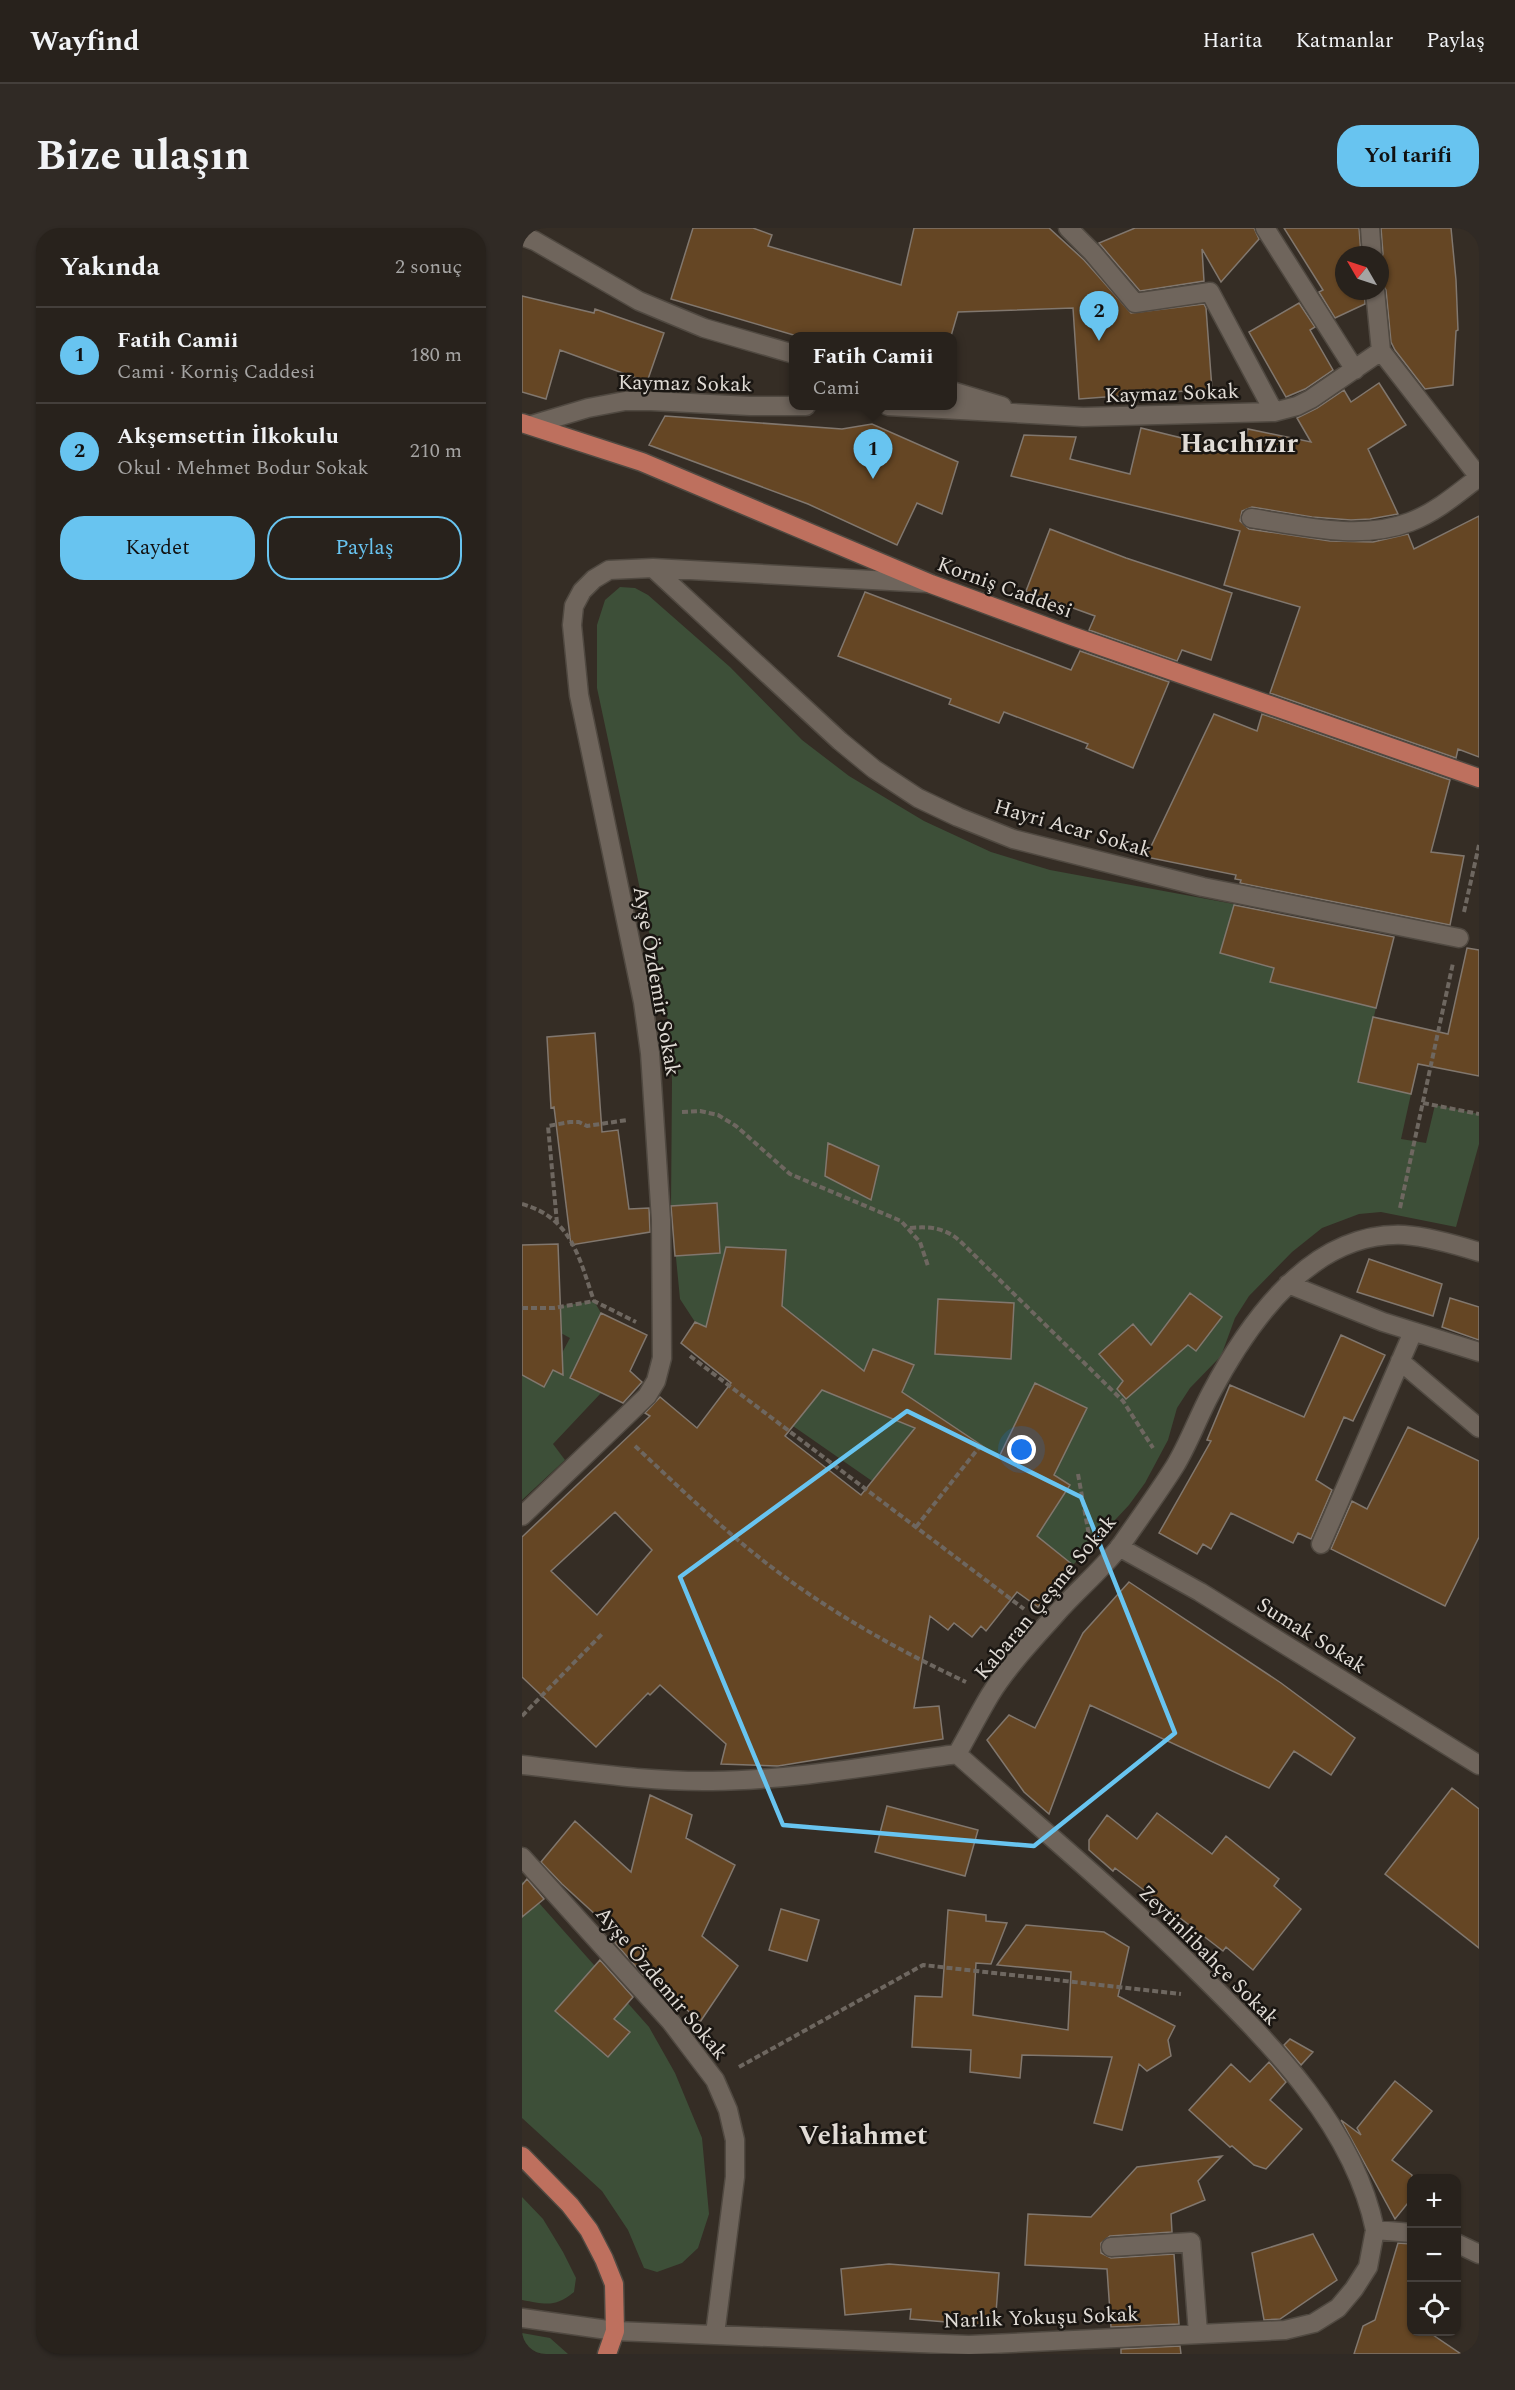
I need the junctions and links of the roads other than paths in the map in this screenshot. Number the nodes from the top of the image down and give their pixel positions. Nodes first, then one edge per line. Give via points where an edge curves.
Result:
1 (1068, 228) edge
2 (1265, 228) edge
3 (1370, 228) edge
4 (522, 236) edge
5 (1371, 246) edge
6 (1376, 300) edge
7 (1381, 351) junction
8 (789, 353) edge
9 (1355, 370) junction
10 (957, 393) edge
11 (789, 405) edge
12 (957, 410) edge
13 (1274, 412) junction
14 (1030, 415) junction
15 (526, 424) edge
16 (1251, 518) dead end
17 (653, 568) junction
18 (932, 584) junction
19 (1479, 778) edge
20 (1459, 938) road end
21 (1479, 1252) edge
22 (1288, 1284) junction
23 (1413, 1332) junction
24 (1479, 1352) edge
25 (1400, 1361) junction
26 (1479, 1428) edge
27 (522, 1516) edge
28 (1321, 1544) dead end
29 (1119, 1547) junction
30 (957, 1754) junction
31 (522, 1765) edge
32 (1479, 1766) edge
33 (522, 1857) edge
34 (522, 2156) edge
35 (1375, 2230) junction
36 (1407, 2233) edge
37 (1461, 2245) edge
38 (1111, 2247) dead end
39 (1479, 2254) edge
40 (522, 2318) edge
41 (615, 2331) junction
42 (1198, 2333) junction
43 (715, 2334) junction
44 (967, 2350) edge
45 (606, 2354) edge

1 - 13 street via 1135,303 1210,292
2 - 9 street
3 - 5 street
4 - 8 street via 639,301 704,328
6 - 7 street
7 - 9 street, Kaymaz Sokak
7 - 16 street via 1479,477 1443,505 1410,522 1384,529 1321,529
9 - 13 street, Kaymaz Sokak via 1297,406
10 - 14 street
11 - 15 street, Kaymaz Sokak via 625,401
12 - 14 street, Kaymaz Sokak
13 - 14 street, Kaymaz Sokak via 1115,418
15 - 18 main road, Korniş Caddesi via 642,462
17 - 18 street, Ayşe Özdemir Sokak
17 - 20 street, Hayri Acar Sokak via 865,762 918,798 958,817 1013,839 1203,887
17 - 27 street, Ayşe Özdemir Sokak via 609,570 594,579 574,606 572,625 579,695 643,1002 650,1053 661,1220 662,1358 647,1396
18 - 19 main road, Korniş Caddesi
21 - 22 street, Kabaran Çeşme Sokak via 1445,1241 1394,1236 1352,1244 1320,1258
22 - 23 street
22 - 29 street, Kabaran Çeşme Sokak via 1233,1354 1168,1475
23 - 24 street
23 - 25 street
25 - 26 street
25 - 28 street
29 - 30 street, Kabaran Çeşme Sokak via 1046,1625 992,1694
29 - 32 street, Sumak Sokak via 1200,1592
30 - 31 street via 776,1778 711,1781 660,1780
30 - 35 street, Zeytinlibahçe Sokak via 1121,1899 1284,2062 1344,2149 1369,2202
33 - 43 street, Ayşe Özdemir Sokak via 671,2022 715,2080 728,2110 735,2140 735,2177
34 - 41 main road via 589,2230 614,2284
35 - 36 street
35 - 42 street, Narlık Yokuşu Sokak via 1368,2267 1354,2289 1338,2308 1314,2324 1285,2330
37 - 39 street
38 - 42 street via 1191,2242
40 - 41 street, Narlık Yokuşu Sokak
41 - 43 street, Narlık Yokuşu Sokak
41 - 45 main road
42 - 44 street, Narlık Yokuşu Sokak
43 - 44 street, Narlık Yokuşu Sokak

